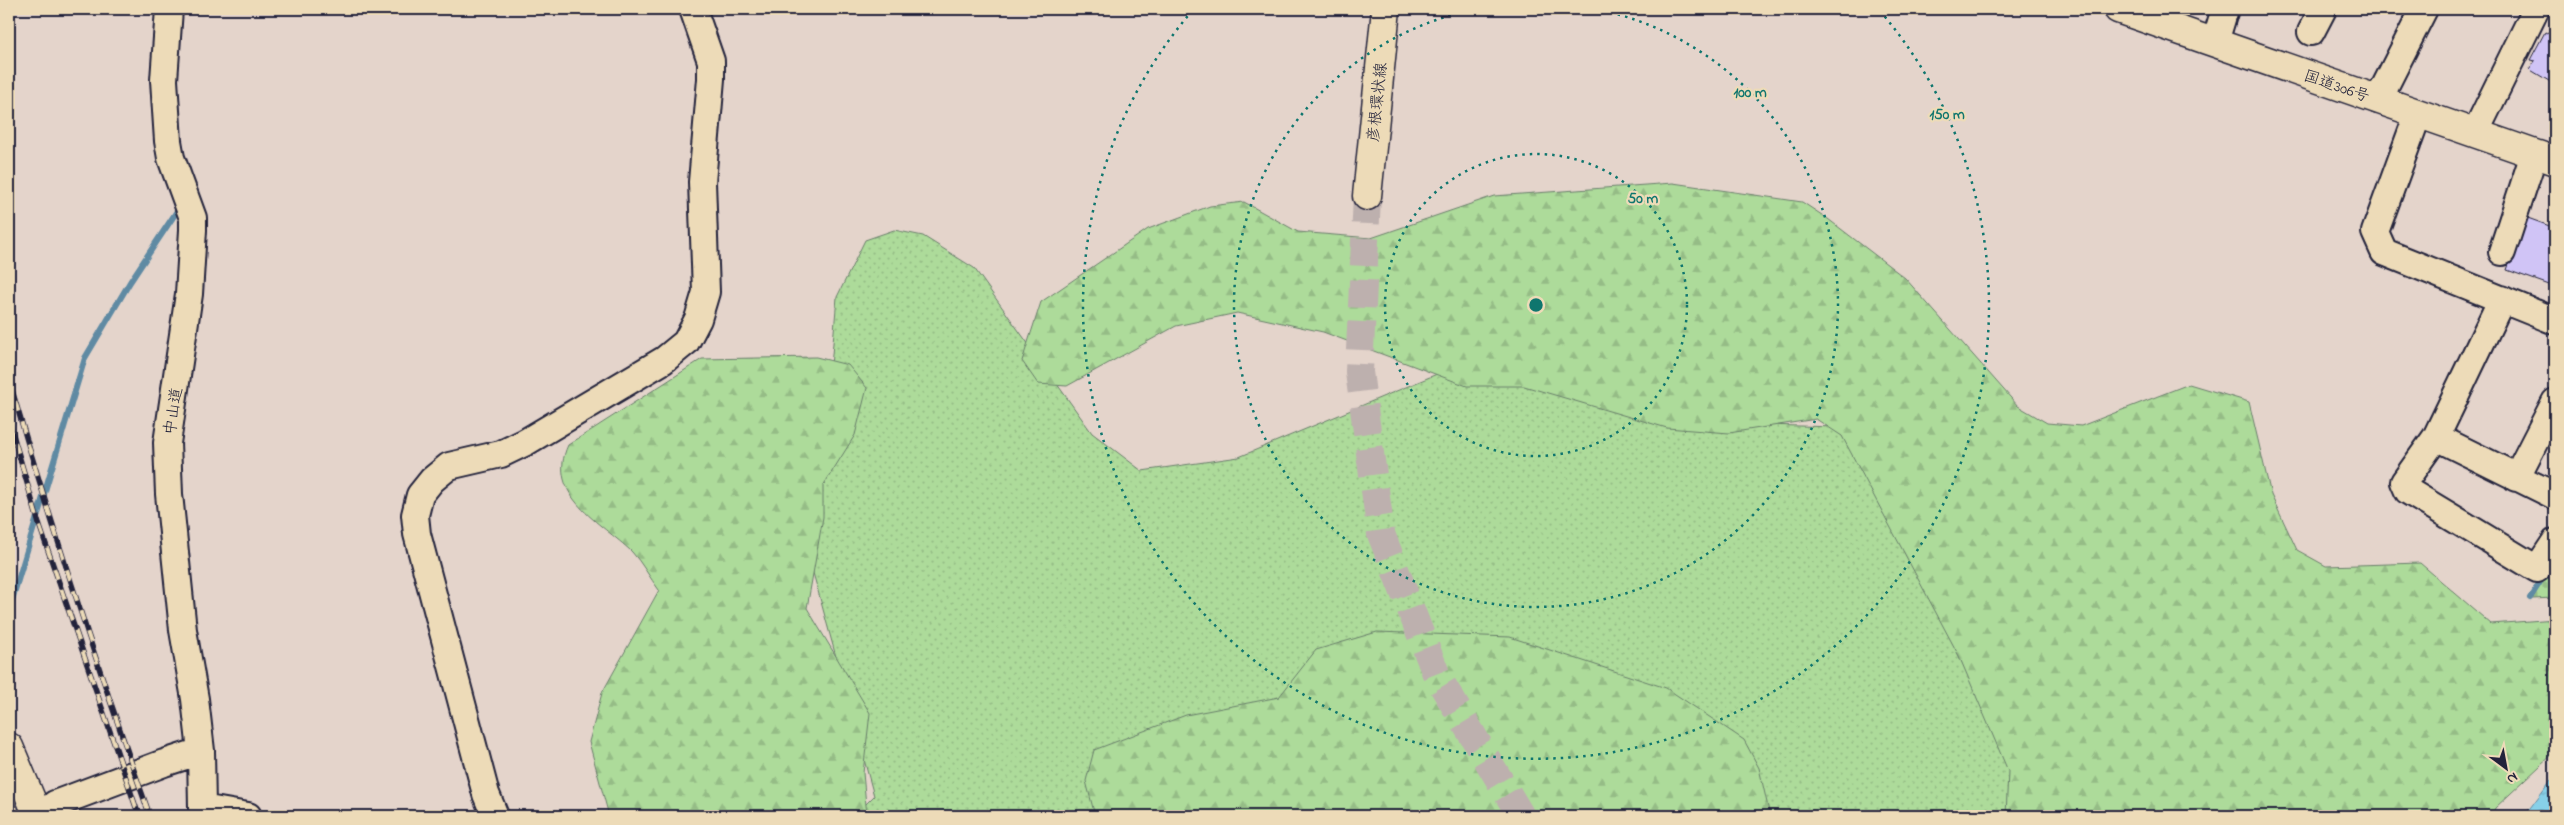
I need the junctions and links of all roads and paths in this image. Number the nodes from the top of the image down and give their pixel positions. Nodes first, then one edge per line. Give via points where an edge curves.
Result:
1 (169, 9) edge
2 (693, 9) edge
3 (1386, 9) edge
4 (2118, 9) edge
5 (2224, 9) edge
6 (2323, 9) edge
7 (2424, 9) edge
8 (2536, 9) edge
9 (2311, 32) dead end
10 (2215, 42) junction
11 (2378, 100) junction
12 (2418, 114) junction
13 (2475, 133) junction
14 (2545, 158) edge
15 (1367, 196) tunnel mouth
16 (2502, 252) dead end
17 (2502, 300) junction
18 (2555, 321) edge
19 (2555, 402) edge
20 (2436, 437) junction
21 (2516, 478) junction
22 (2555, 496) edge
23 (2555, 542) edge
24 (9, 747) edge
25 (201, 751) junction
26 (46, 810) edge
27 (204, 812) edge
28 (248, 816) edge
29 (495, 816) edge

1 - 25 street, 中山道 via 164,80 168,141 193,218 193,230 189,294 167,443 183,630 196,699
2 - 29 street via 711,61 711,79 702,182 706,292 698,319 686,342 664,360 526,442 501,454 449,466 420,494 415,515 416,534 486,794
3 - 15 main road, 彦根環状線
4 - 10 main road, 国道306号
5 - 10 street
6 - 9 street
7 - 11 street
8 - 13 street
10 - 11 main road, 国道306号
11 - 12 main road, 国道306号
12 - 13 main road, 国道306号
12 - 17 street via 2375,232 2384,252
13 - 14 main road, 国道306号
14 - 16 street
17 - 18 street
17 - 20 street
19 - 21 street
20 - 21 street
20 - 23 street via 2404,482 2408,491 2537,569
21 - 22 street
24 - 26 main road
25 - 26 street via 164,762
25 - 27 street, 中山道
27 - 28 street

